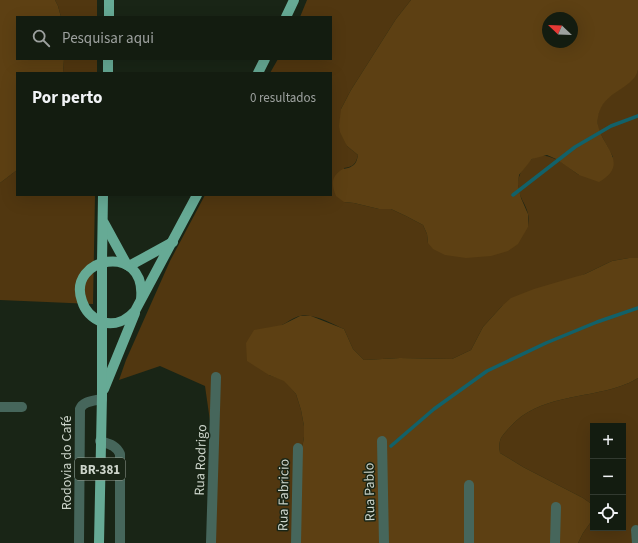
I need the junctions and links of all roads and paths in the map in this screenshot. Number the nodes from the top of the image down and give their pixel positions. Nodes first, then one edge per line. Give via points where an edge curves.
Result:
1 (109, 0) edge
2 (294, 0) edge
3 (109, 16) edge
4 (286, 16) edge
5 (108, 60) edge
6 (265, 60) edge
7 (108, 72) edge
8 (259, 72) edge
9 (103, 196) edge
10 (196, 196) edge
11 (103, 221) junction
12 (173, 242) junction
13 (102, 262) junction
14 (128, 265) junction
15 (141, 299) junction
16 (136, 311) junction
17 (103, 322) junction
18 (216, 378) dead end
19 (102, 397) junction
20 (0, 407) edge
21 (22, 407) dead end
22 (100, 441) junction
23 (382, 441) dead end
24 (298, 448) dead end
25 (469, 485) dead end
26 (556, 506) dead end
27 (636, 530) dead end
28 (79, 543) edge
29 (99, 543) edge
30 (120, 543) edge
31 (211, 543) edge
32 (296, 543) edge
33 (384, 543) edge
34 (469, 543) edge
35 (555, 543) edge
36 (637, 543) edge

1 - 3 main road
2 - 4 main road
5 - 7 main road
6 - 8 main road
9 - 11 main road
10 - 12 main road
11 - 13 main road
11 - 14 main road
12 - 14 main road
12 - 15 main road
13 - 14 main road via 114,261
13 - 17 main road, BR-381
13 - 17 main road via 92,267 84,276 80,286 80,297 91,316
14 - 15 main road via 140,280
15 - 16 main road
16 - 17 main road via 119,322
16 - 19 main road
17 - 19 main road, BR-381
18 - 31 street, Rua Rodrigo
19 - 22 main road, BR-381
19 - 28 street, Rodovia do Café via 85,403 80,409
20 - 21 street
22 - 29 main road, BR-381
22 - 30 street via 113,446 120,454
23 - 33 street, Rua Pablo
24 - 32 street, Rua Fabricio
25 - 34 street
26 - 35 street
27 - 36 street

